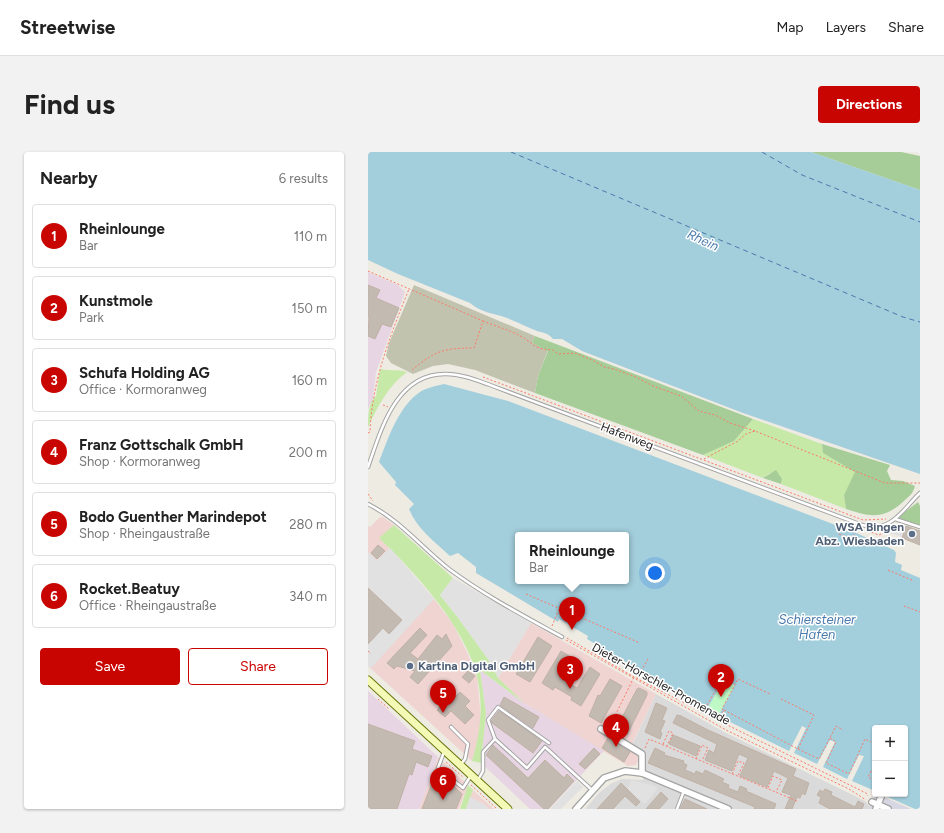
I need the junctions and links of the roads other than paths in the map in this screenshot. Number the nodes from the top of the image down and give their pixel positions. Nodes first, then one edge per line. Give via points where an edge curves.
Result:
1 (368, 467) edge
2 (920, 493) edge
3 (368, 504) edge
4 (895, 519) junction
5 (920, 527) edge
6 (562, 638) road end
7 (369, 681) edge
8 (451, 727) dead end
9 (602, 729) dead end
10 (495, 739) junction
11 (549, 743) dead end
12 (445, 750) junction
13 (460, 765) junction
14 (642, 773) junction
15 (471, 775) junction
16 (477, 780) junction
17 (592, 791) junction
18 (684, 791) junction
19 (881, 797) dead end
20 (872, 802) road end
21 (713, 806) edge
22 (876, 808) edge
23 (508, 809) edge
24 (576, 809) edge
25 (677, 809) edge
26 (728, 809) edge
27 (888, 809) edge

1 - 4 lane, Hafenweg via 381,429 398,398 415,382 429,376 460,375 862,525 873,528
2 - 4 lane, Hafenweg
3 - 6 lane via 401,525 434,556 464,579
4 - 5 lane
7 - 12 main road via 378,686
8 - 13 lane via 468,744 465,759
9 - 14 street via 642,754
10 - 11 lane via 488,720 498,707
10 - 16 lane via 483,752 483,771
10 - 17 lane via 527,768 546,747
12 - 13 main road
12 - 15 lane via 438,768 463,788
13 - 15 main road
14 - 17 street via 625,771 610,775
14 - 18 street
15 - 16 main road
16 - 23 main road
17 - 24 street
18 - 21 street
18 - 25 lane
19 - 22 street
20 - 22 street
21 - 26 street
22 - 27 street

